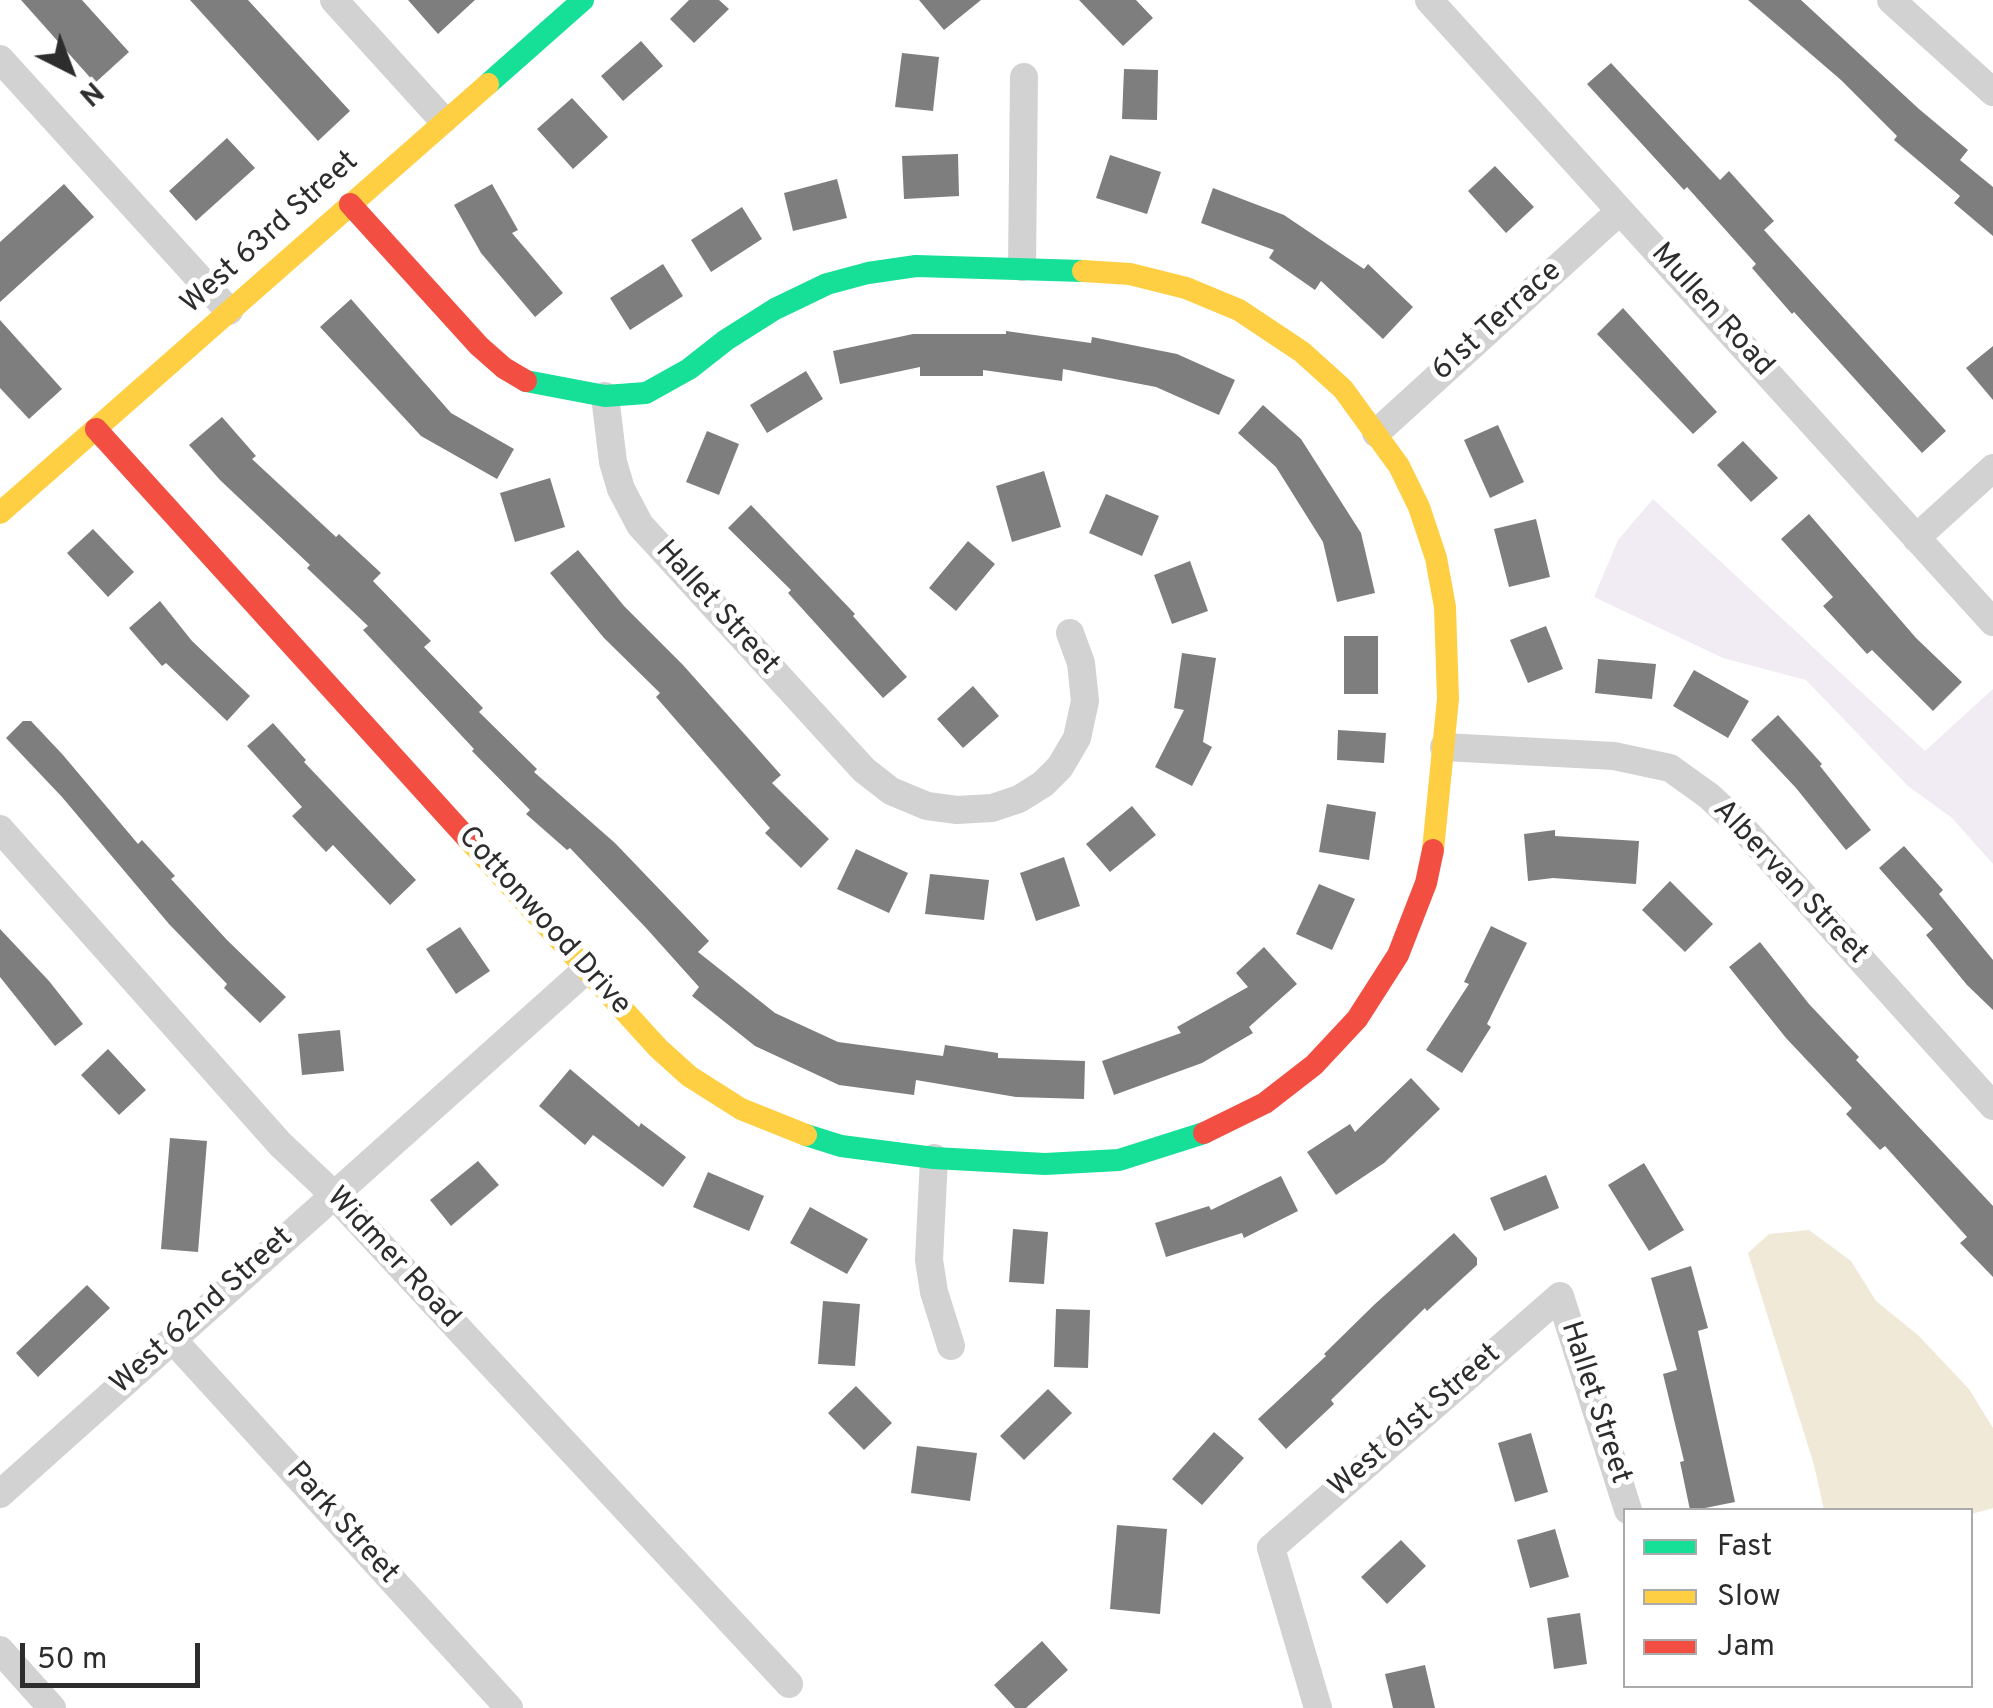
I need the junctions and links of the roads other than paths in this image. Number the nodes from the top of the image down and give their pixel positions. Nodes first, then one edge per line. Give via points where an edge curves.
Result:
1 (334, 0) edge
2 (583, 0) edge
3 (1429, 0) edge
4 (1891, 0) edge
5 (0, 59) edge
6 (1024, 77) dead end
7 (1993, 92) edge
8 (444, 120) junction
9 (350, 204) junction
10 (1620, 211) junction
11 (1022, 266) junction
12 (229, 311) junction
13 (605, 396) junction
14 (96, 429) junction
15 (1376, 433) junction
16 (1993, 468) edge
17 (0, 513) edge
18 (1916, 538) junction
19 (1993, 622) edge
20 (1070, 633) dead end
21 (1444, 747) junction
22 (0, 829) edge
23 (586, 970) junction
24 (1993, 1106) edge
25 (934, 1158) junction
26 (334, 1194) junction
27 (1560, 1296) joint
28 (173, 1340) junction
29 (951, 1346) dead end
30 (0, 1494) edge
31 (1627, 1508) edge
32 (0, 1650) edge
33 (789, 1684) dead end
34 (52, 1708) edge
35 (509, 1708) edge
36 (1318, 1708) edge

1 - 8 street
2 - 8 street, West 63rd Street
3 - 10 street, Mullen Road
4 - 7 street
5 - 12 street
6 - 11 street
8 - 9 street, West 63rd Street
9 - 12 street, West 63rd Street
9 - 13 street via 504,368 532,384
10 - 15 street, 61st Terrace
10 - 18 street, Mullen Road
11 - 13 street via 916,266 827,284 774,309 646,393
11 - 15 street via 1130,274 1239,310 1324,370
12 - 14 street, West 63rd Street
13 - 20 street, Hallet Street via 613,462 640,525 864,770 892,791 928,806 975,809 1020,799 1043,784 1077,738 1085,702
14 - 17 street, West 63rd Street
14 - 23 street, Cottonwood Drive
15 - 21 street via 1412,493 1436,558 1450,664
16 - 18 street
18 - 19 street, Mullen Road
21 - 24 street, Albervan Street via 1614,756 1670,768 1738,822
21 - 25 street, Cottonwood Drive via 1426,883 1398,955 1357,1019 1314,1065 1227,1124 1119,1160
22 - 26 street, Widmer Road via 280,1144
23 - 25 street, Cottonwood Drive via 658,1048 741,1109 841,1146
23 - 26 street, West 62nd Street
25 - 29 street via 930,1260
26 - 28 street, West 62nd Street
26 - 33 street, Widmer Road
27 - 31 street, Hallet Street
27 - 36 street, West 61st Street via 1271,1548
28 - 30 street, West 62nd Street
28 - 35 street, Park Street
32 - 34 street

